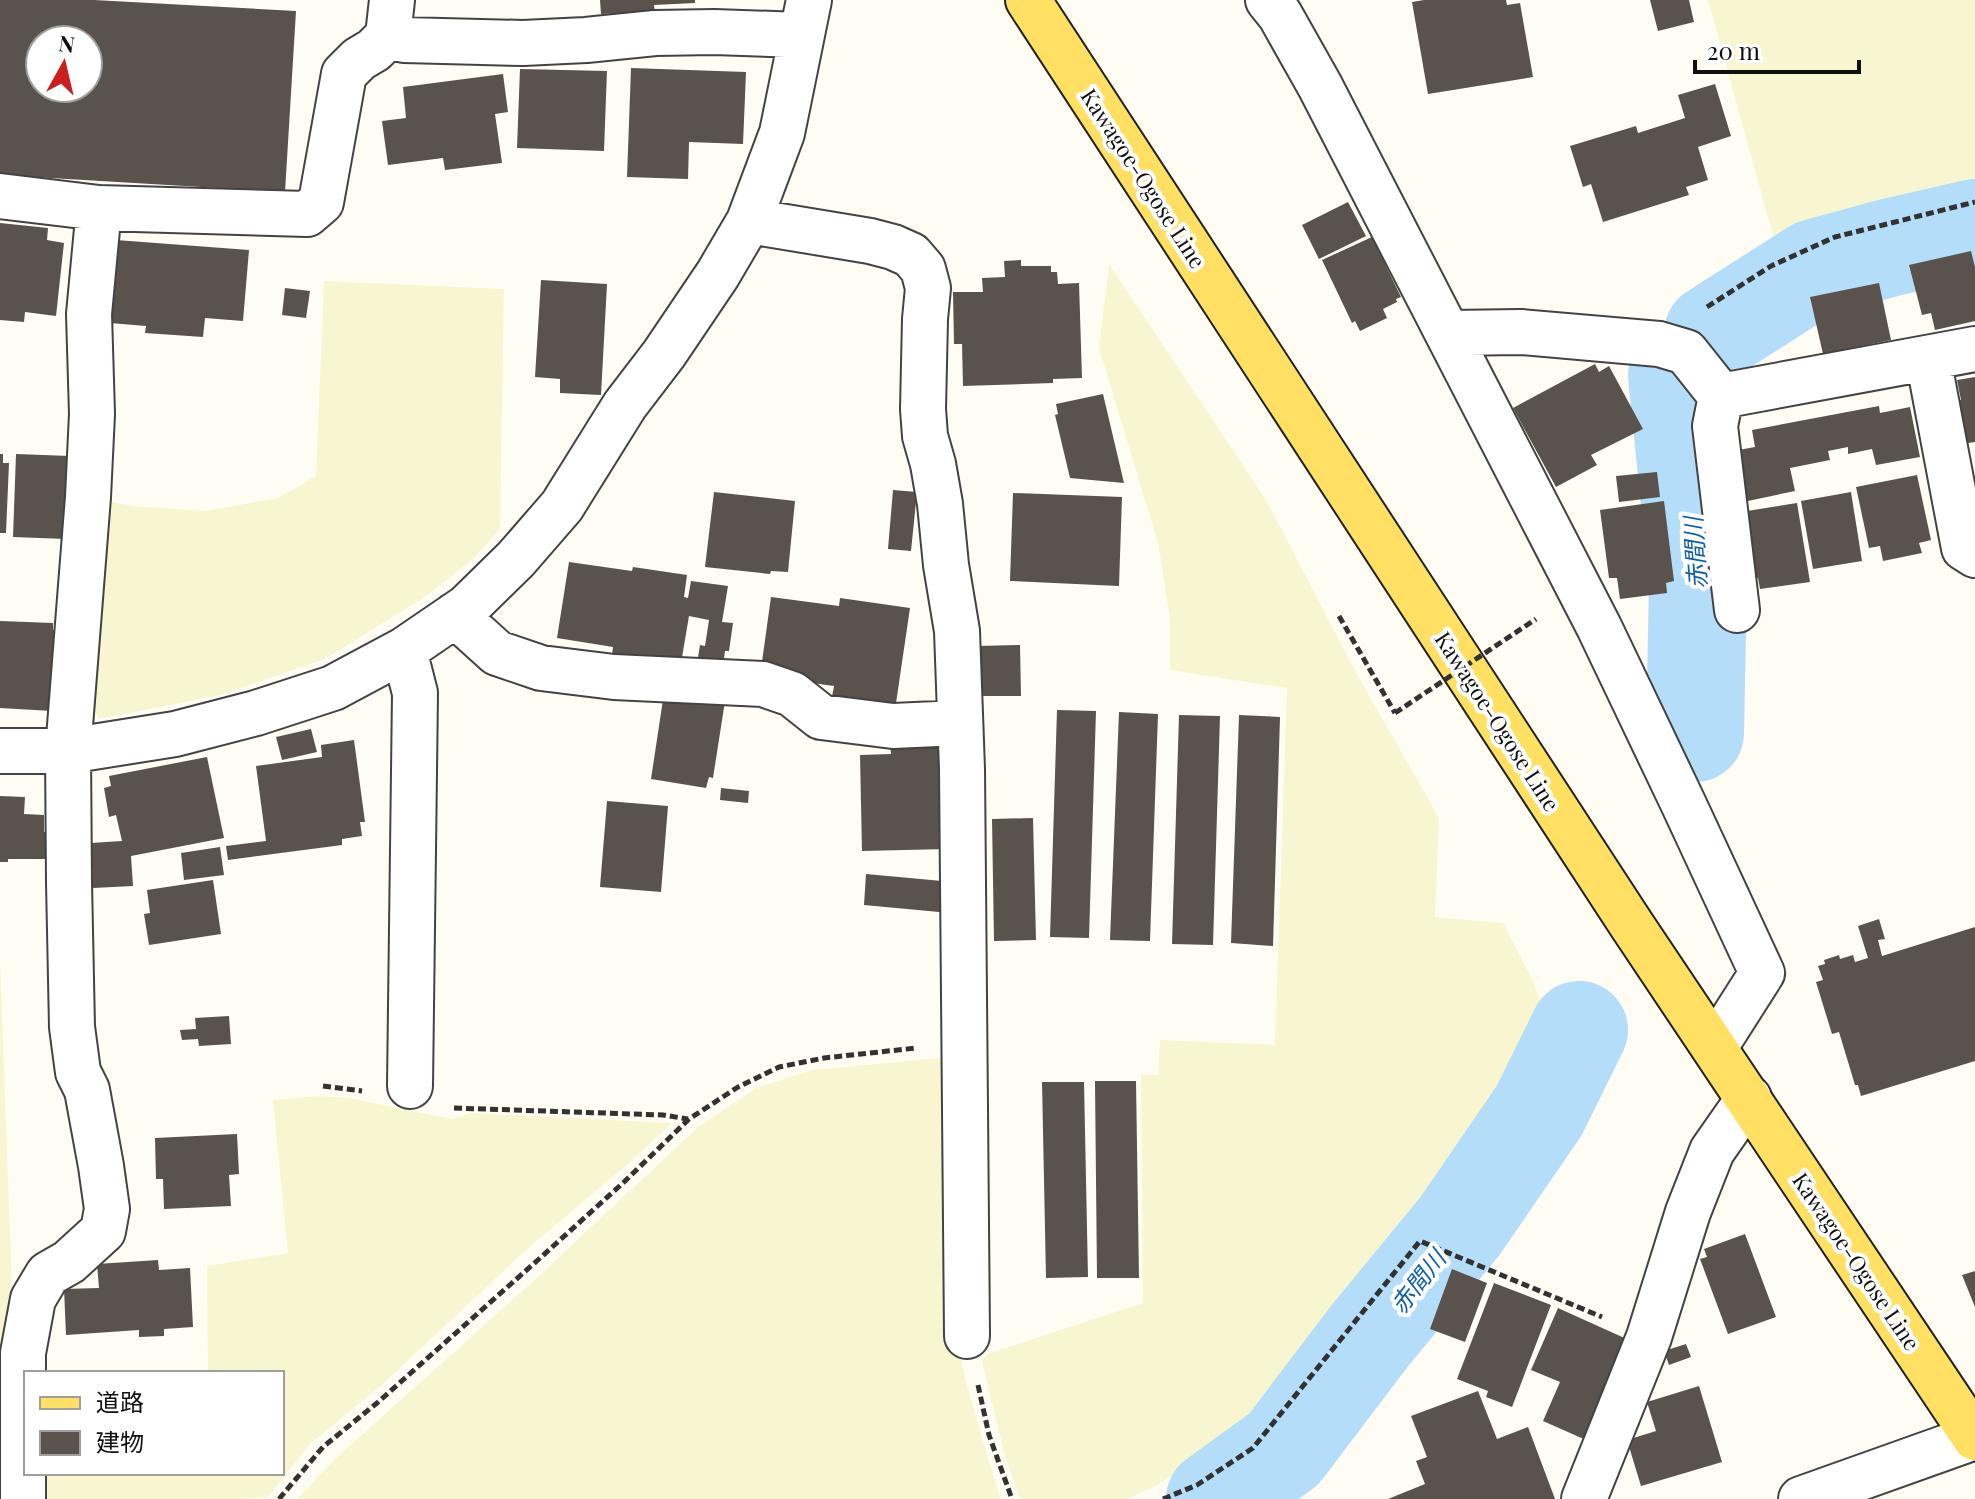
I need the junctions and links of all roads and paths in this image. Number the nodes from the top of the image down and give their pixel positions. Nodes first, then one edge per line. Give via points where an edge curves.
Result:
1 (1028, 0) edge
2 (1268, 0) edge
3 (805, 17) edge
4 (390, 18) edge
5 (0, 196) edge
6 (1975, 202) edge
7 (99, 208) junction
8 (749, 221) junction
9 (1449, 333) junction
10 (1659, 344) junction
11 (1975, 349) edge
12 (1928, 358) junction
13 (1721, 396) junction
14 (1975, 555) edge
15 (1737, 610) dead end
16 (455, 615) junction
17 (1339, 616) dead end
18 (1536, 619) dead end
19 (404, 650) junction
20 (959, 723) junction
21 (0, 751) edge
22 (68, 751) junction
23 (965, 1043) junction
24 (1715, 1047) junction
25 (323, 1086) dead end
26 (367, 1092) dead end
27 (426, 1097) joint
28 (1749, 1098) junction
29 (689, 1119) junction
30 (967, 1336) joint
31 (1649, 1337) junction
32 (1975, 1438) edge
33 (23, 1499) edge
34 (279, 1499) edge
35 (1012, 1499) edge
36 (1163, 1499) edge
37 (1584, 1499) edge
38 (1801, 1499) edge

1 - 24 main road, Kawagoe-Ogose Line
2 - 9 street via 1320,86
3 - 4 street via 714,32 523,43 404,40
3 - 8 street via 782,133
4 - 7 street via 374,50 344,74 321,202 307,214
5 - 7 street
6 - 10 path via 1835,237 1771,266
7 - 22 street via 89,314 88,497
8 - 16 street via 562,506 516,559
8 - 20 street via 893,247 911,255 923,269 928,288 925,436 957,631
9 - 10 street via 1521,332
9 - 24 street via 1599,627 1762,973
10 - 13 street via 1686,352
11 - 12 street
12 - 13 street
12 - 14 street via 1964,548
13 - 15 street via 1715,426
16 - 19 street
16 - 20 street via 497,653 541,668 763,684 792,694 821,717 893,726
17 - 18 path, bridge via 1395,713
19 - 22 street via 333,688 256,713 175,734
19 - 27 street via 415,693
20 - 23 street
21 - 22 street
22 - 33 street via 72,1027 107,1209 103,1231 48,1274 33,1299 23,1353
23 - 29 path via 779,1067
23 - 30 street
24 - 28 main road, Kawagoe-Ogose Line
25 - 26 path
27 - 29 path via 488,1108
28 - 31 street via 1712,1151
28 - 32 main road, Kawagoe-Ogose Line
29 - 34 path via 539,1259 323,1447
30 - 35 path via 989,1435
31 - 36 path via 1420,1241 1253,1448 1197,1485
31 - 37 street
32 - 38 street

